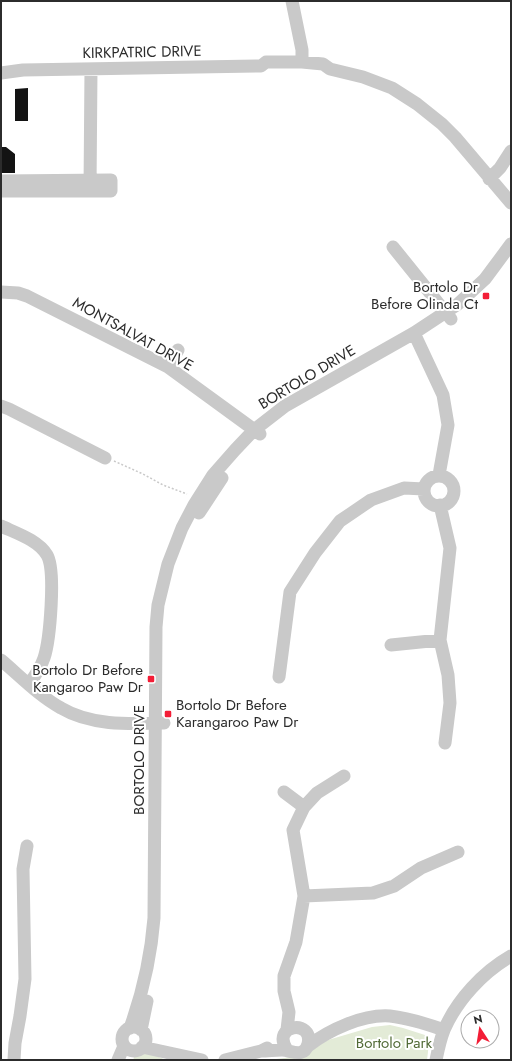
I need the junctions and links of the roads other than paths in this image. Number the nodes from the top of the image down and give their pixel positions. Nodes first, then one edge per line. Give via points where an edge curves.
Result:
1 (292, 1) edge
2 (302, 62) junction
3 (1, 65) edge
4 (261, 66) junction
5 (91, 69) junction
6 (330, 69) junction
7 (23, 70) junction
8 (284, 70) junction
9 (1, 73) edge
10 (511, 151) edge
11 (489, 179) junction
12 (1, 180) edge
13 (111, 185) dead end
14 (90, 186) junction
15 (1, 191) edge
16 (511, 201) edge
17 (511, 244) edge
18 (393, 248) dead end
19 (511, 259) edge
20 (1, 292) edge
21 (449, 316) junction
22 (416, 336) junction
23 (178, 350) dead end
24 (168, 367) junction
25 (1, 406) edge
26 (257, 432) junction
27 (105, 458) road end
28 (439, 475) junction
29 (424, 489) junction
30 (440, 505) junction
31 (1, 526) edge
32 (440, 640) junction
33 (391, 645) dead end
34 (1, 660) edge
35 (279, 677) dead end
36 (30, 684) junction
37 (159, 723) junction
38 (445, 744) dead end
39 (344, 776) dead end
40 (284, 792) dead end
41 (304, 807) junction
42 (27, 846) dead end
43 (458, 852) dead end
44 (304, 896) junction
45 (511, 956) edge
46 (289, 1012) junction
47 (303, 1030) junction
48 (444, 1030) junction
49 (330, 1031) junction
50 (285, 1034) junction
51 (135, 1043) edge
52 (308, 1046) junction
53 (287, 1050) junction
54 (261, 1051) junction
55 (14, 1060) edge
56 (118, 1060) edge
57 (202, 1060) edge
58 (225, 1060) edge
59 (436, 1060) edge

1 - 2 street
2 - 4 street, KIRKPATRIC DRIVE via 266,62
2 - 6 street, KIRKPATRIC DRIVE via 323,64
2 - 8 street
3 - 7 street, KIRKPATRIC DRIVE
4 - 5 street, KIRKPATRIC DRIVE
4 - 8 street, KIRKPATRIC DRIVE via 266,71
5 - 7 street, KIRKPATRIC DRIVE
5 - 14 street
6 - 8 street, KIRKPATRIC DRIVE via 321,72
6 - 11 street, KIRKPATRIC DRIVE via 363,77 392,88 417,104 455,137
7 - 9 street, KIRKPATRIC DRIVE
10 - 11 street
11 - 16 street, KIRKPATRIC DRIVE
12 - 14 street
13 - 14 street
14 - 15 street
17 - 21 street, BORTOLO DRIVE via 485,279
18 - 21 street
19 - 21 street, BORTOLO DRIVE via 492,284 465,310
20 - 24 street, MONTSALVAT DRIVE via 27,296
21 - 22 street, BORTOLO DRIVE
22 - 26 street, BORTOLO DRIVE via 290,403
22 - 28 street via 443,395 448,425
23 - 24 street
24 - 26 street, MONTSALVAT DRIVE
25 - 27 street
26 - 37 street, BORTOLO DRIVE via 212,493 195,520 182,550 170,591 164,629
28 - 29 street via 431,477
28 - 30 street via 450,480 454,487 450,501
29 - 30 street via 426,499
29 - 35 street via 404,488 371,500 340,521 315,553 290,592
30 - 32 street via 450,548
31 - 36 street via 39,546 50,562 52,580 46,647 40,668
32 - 33 street
32 - 38 street via 448,675 450,703
34 - 36 street
36 - 37 street via 62,710 87,719 114,723
37 - 51 street, BORTOLO DRIVE via 162,934 158,963
39 - 41 street via 317,793
40 - 41 street
41 - 44 street via 293,830
42 - 55 street via 23,869 25,979
43 - 44 street via 420,868 394,886 373,893
44 - 46 street via 296,942 284,976 284,991
45 - 48 street via 492,968 470,990
46 - 47 street
46 - 50 street
47 - 49 street
47 - 50 street via 293,1027
47 - 52 street via 309,1038
48 - 49 street via 389,1016 357,1021
48 - 59 street
49 - 52 street
50 - 53 street via 283,1044
50 - 54 street via 278,1042
51 - 56 street, BORTOLO DRIVE
51 - 57 street
52 - 53 street via 297,1053
53 - 54 street
54 - 58 street

